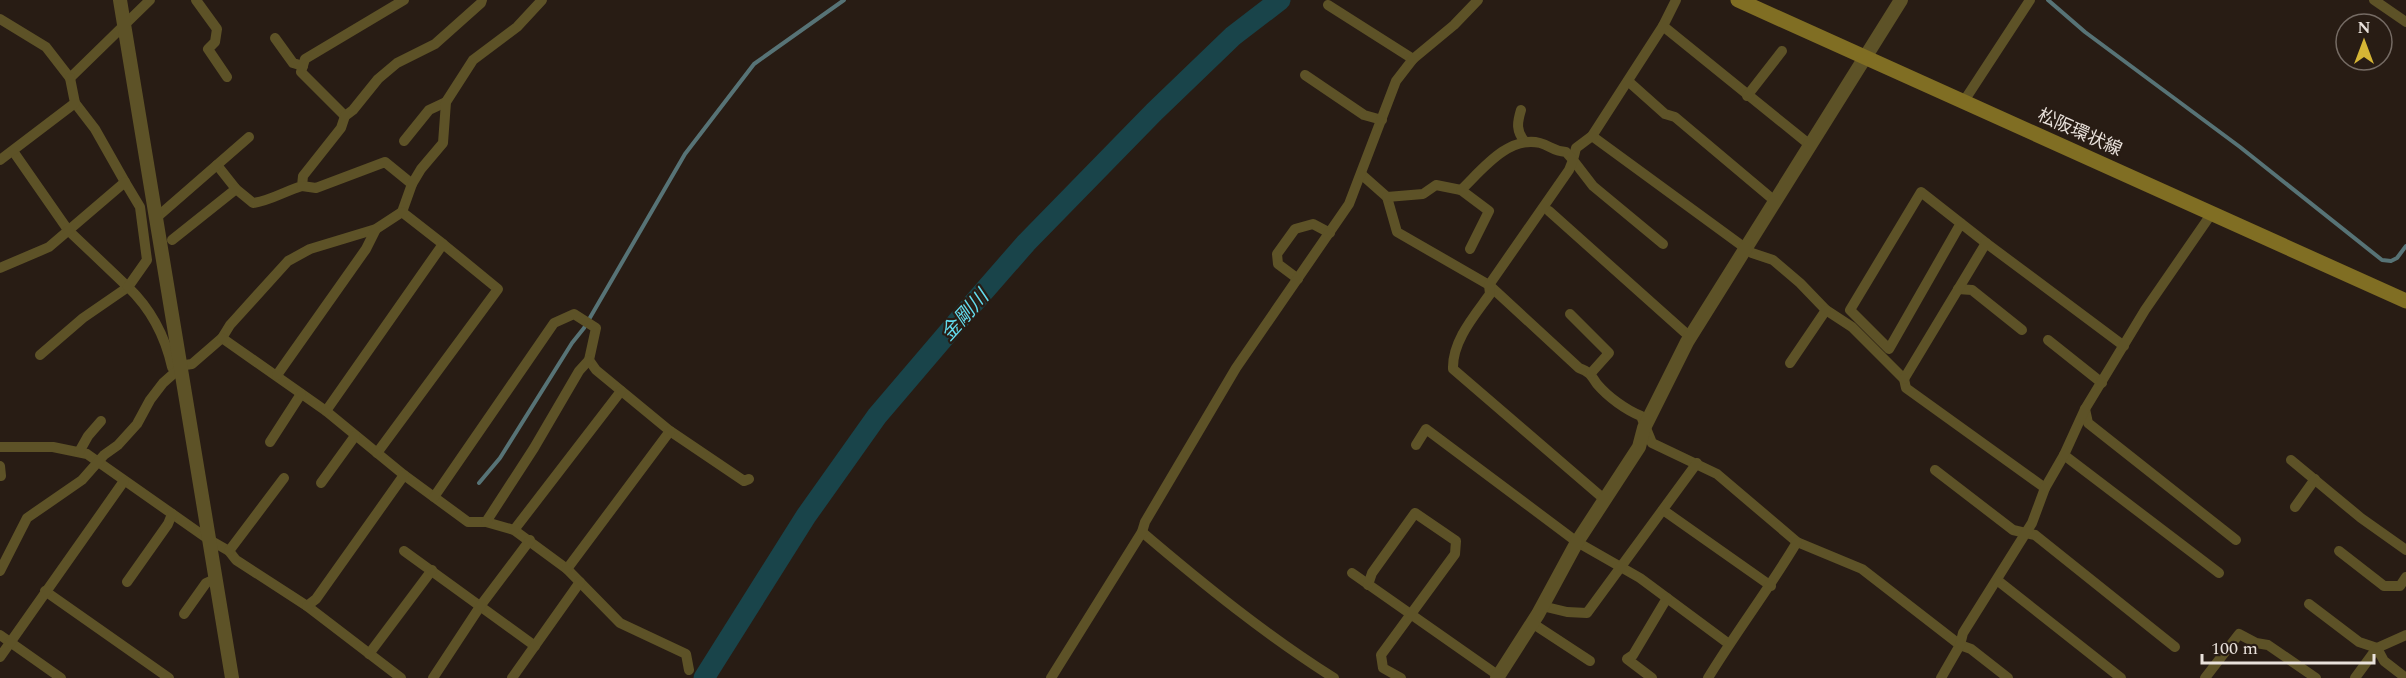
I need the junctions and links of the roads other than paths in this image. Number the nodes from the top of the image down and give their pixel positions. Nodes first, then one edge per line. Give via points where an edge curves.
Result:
1 (120, 0) edge
2 (150, 0) edge
3 (196, 0) edge
4 (404, 0) edge
5 (482, 0) edge
6 (542, 0) edge
7 (1478, 0) edge
8 (1676, 0) edge
9 (1738, 0) edge
10 (1901, 0) edge
11 (2030, 0) edge
12 (2374, 0) edge
13 (1328, 6) dead end
14 (0, 19) edge
15 (2406, 22) edge
16 (123, 24) junction
17 (1663, 26) junction
18 (275, 38) dead end
19 (1782, 51) dead end
20 (1867, 57) junction
21 (1413, 59) junction
22 (303, 66) junction
23 (1305, 75) dead end
24 (227, 76) dead end
25 (69, 78) junction
26 (1628, 81) junction
27 (1747, 96) junction
28 (1964, 101) junction
29 (446, 102) junction
30 (75, 103) junction
31 (1521, 110) dead end
32 (345, 116) junction
33 (1382, 120) junction
34 (1592, 136) junction
35 (249, 137) dead end
36 (404, 141) dead end
37 (1525, 142) junction
38 (1810, 146) junction
39 (13, 151) junction
40 (0, 160) edge
41 (1573, 160) junction
42 (217, 165) junction
43 (1360, 174) junction
44 (125, 182) junction
45 (412, 184) junction
46 (302, 186) junction
47 (236, 189) junction
48 (1461, 190) junction
49 (1387, 197) junction
50 (1776, 202) junction
51 (1549, 211) dead end
52 (402, 212) junction
53 (2212, 213) junction
54 (156, 218) junction
55 (1961, 223) junction
56 (375, 229) junction
57 (68, 230) junction
58 (1330, 233) junction
59 (172, 240) dead end
60 (1986, 243) junction
61 (443, 244) junction
62 (1663, 244) dead end
63 (1745, 247) junction
64 (1470, 249) dead end
65 (0, 268) edge
66 (1298, 279) junction
67 (1490, 285) junction
68 (128, 287) junction
69 (1958, 289) junction
70 (2406, 302) edge
71 (1826, 310) junction
72 (1570, 314) dead end
73 (2022, 330) dead end
74 (1690, 337) junction
75 (222, 338) junction
76 (2048, 340) dead end
77 (2124, 346) junction
78 (40, 355) dead end
79 (589, 360) junction
80 (1790, 363) dead end
81 (181, 367) junction
82 (1591, 373) junction
83 (277, 375) junction
84 (1904, 379) junction
85 (2102, 383) junction
86 (621, 391) junction
87 (301, 394) junction
88 (2085, 409) junction
89 (326, 411) junction
90 (101, 421) dead end
91 (1644, 428) junction
92 (670, 431) junction
93 (355, 436) junction
94 (270, 442) dead end
95 (1416, 445) dead end
96 (0, 447) edge
97 (79, 452) junction
98 (377, 453) junction
99 (2064, 455) junction
100 (2290, 460) dead end
101 (100, 461) junction
102 (1697, 463) junction
103 (0, 466) edge
104 (1935, 470) dead end
105 (404, 474) junction
106 (1, 476) edge
107 (284, 478) dead end
108 (749, 479) dead end
109 (2315, 479) junction
110 (124, 481) junction
111 (321, 483) dead end
112 (2045, 488) junction
113 (434, 497) junction
114 (1604, 499) junction
115 (2295, 507) dead end
116 (1663, 510) junction
117 (172, 514) junction
118 (486, 522) junction
119 (514, 530) junction
120 (1142, 532) junction
121 (2026, 532) junction
122 (208, 539) junction
123 (530, 540) junction
124 (2236, 540) dead end
125 (1577, 542) junction
126 (1797, 542) junction
127 (229, 550) junction
128 (2406, 550) edge
129 (404, 551) dead end
130 (2339, 552) dead end
131 (1619, 566) junction
132 (567, 568) junction
133 (432, 570) junction
134 (0, 572) edge
135 (1352, 573) dead end
136 (2219, 573) dead end
137 (2406, 577) edge
138 (215, 579) junction
139 (1997, 580) junction
140 (127, 582) dead end
141 (580, 582) junction
142 (1368, 585) junction
143 (1771, 586) junction
144 (45, 591) junction
145 (1667, 598) junction
146 (2309, 604) dead end
147 (481, 605) junction
148 (307, 606) junction
149 (1542, 606) junction
150 (184, 614) dead end
151 (1411, 615) junction
152 (1532, 623) junction
153 (0, 635) edge
154 (2406, 635) edge
155 (11, 642) junction
156 (1729, 644) junction
157 (1959, 645) junction
158 (536, 646) junction
159 (2175, 647) dead end
160 (2377, 648) junction
161 (369, 654) junction
162 (0, 657) edge
163 (1590, 661) dead end
164 (689, 670) dead end
165 (397, 677) edge
166 (1498, 677) edge
167 (61, 678) edge
168 (169, 678) edge
169 (232, 678) edge
170 (433, 678) edge
171 (512, 678) edge
172 (1051, 678) edge
173 (1334, 678) edge
174 (1401, 678) edge
175 (1652, 678) edge
176 (1708, 678) edge
177 (1941, 678) edge
178 (2008, 678) edge
179 (2121, 678) edge
180 (2205, 678) edge
181 (2316, 678) edge
182 (2355, 678) edge
183 (2406, 678) edge

1 - 16 street
2 - 16 street
3 - 24 street via 217,29 215,42 208,49
4 - 22 street via 305,59
5 - 32 street via 435,44 397,63 378,79
6 - 29 street via 517,27 473,60
7 - 21 street
8 - 17 street
9 - 20 main road, 松阪環状線
10 - 20 street
11 - 28 street
12 - 15 street
13 - 21 street
14 - 25 street via 46,47
16 - 25 street
16 - 54 street
17 - 26 street
17 - 27 street
18 - 22 street via 293,63
19 - 27 street
20 - 28 main road, 松阪環状線
20 - 38 street
21 - 33 street via 1396,81
22 - 32 street via 301,72
23 - 33 street via 1364,115
25 - 30 street
26 - 34 street
26 - 50 street
27 - 38 street
28 - 53 main road, 松阪環状線
29 - 36 street via 429,110
29 - 45 street via 443,142
30 - 39 street
30 - 44 street
31 - 37 street via 1517,121
32 - 46 street via 341,128 303,176
33 - 43 street
34 - 41 street via 1576,148
34 - 63 street
35 - 42 street
37 - 41 street via 1542,143 1554,151 1566,152
37 - 48 street via 1500,153
38 - 50 street
39 - 40 street
39 - 57 street
41 - 62 street via 1593,186
41 - 67 street
42 - 47 street
42 - 54 street
43 - 49 street
43 - 58 street via 1349,204
44 - 57 street
44 - 68 street via 140,207 147,261
45 - 46 street via 385,162 316,188
45 - 52 street
46 - 47 street via 253,203
47 - 59 street
48 - 49 street via 1436,185 1423,194
48 - 64 street via 1489,212
49 - 67 street via 1397,232
50 - 63 street
51 - 74 street
52 - 56 street
52 - 61 street
53 - 70 main road, 松阪環状線
53 - 77 street
54 - 81 street
55 - 55 street via 1921,192 1850,310 1889,349
55 - 60 street
56 - 75 street via 310,249 288,261
56 - 83 street via 366,249
57 - 65 street via 49,248
57 - 68 street
58 - 66 street
58 - 66 street via 1313,224 1295,229 1276,254 1278,264
60 - 69 street
60 - 77 street
61 - 89 street
61 - 98 street via 498,289
63 - 71 street via 1773,260
63 - 74 street
66 - 120 street via 1236,368
67 - 82 street via 1579,368
67 - 114 street via 1490,294 1467,326 1453,360 1454,369
68 - 78 street
68 - 81 street via 160,329 172,367
69 - 73 street via 1972,290
69 - 84 street
71 - 80 street
71 - 84 street via 1852,327
72 - 82 street via 1609,353
74 - 91 street
75 - 81 street via 192,364
75 - 83 street
76 - 85 street
77 - 85 street
79 - 86 street
79 - 113 street via 596,328 574,314 554,322
79 - 118 street
81 - 101 street via 163,383 118,445
81 - 122 street
82 - 91 street via 1597,384 1629,412 1641,416
83 - 87 street
84 - 112 street via 1906,388
85 - 88 street
86 - 92 street
86 - 119 street
87 - 89 street
87 - 94 street
88 - 99 street
88 - 124 street via 2088,423
89 - 93 street
90 - 97 street
91 - 102 street via 1652,443
91 - 114 street via 1639,447
92 - 108 street via 744,481
92 - 132 street
93 - 98 street
93 - 111 street
95 - 125 street via 1426,429
96 - 97 street via 53,447
97 - 101 street
98 - 105 street
99 - 112 street
99 - 136 street
100 - 109 street
101 - 110 street
101 - 134 street via 82,480 27,518
102 - 116 street
102 - 126 street via 1717,474
103 - 106 street
104 - 121 street via 2013,530
105 - 113 street
105 - 148 street via 316,599
107 - 127 street
109 - 115 street
109 - 128 street
110 - 117 street
110 - 144 street
112 - 121 street
113 - 118 street via 468,522
114 - 125 street
116 - 131 street
116 - 143 street
117 - 122 street
117 - 140 street
118 - 119 street
119 - 123 street
120 - 172 street
120 - 173 street via 1206,586
121 - 139 street
121 - 159 street via 2035,535
122 - 127 street
122 - 138 street
123 - 132 street
123 - 147 street
125 - 131 street
125 - 149 street
126 - 143 street
126 - 157 street via 1862,568
127 - 148 street via 236,560
129 - 133 street
130 - 137 street via 2384,586 2400,586
131 - 145 street
131 - 149 street via 1587,613
132 - 141 street
133 - 147 street
133 - 161 street
135 - 142 street
138 - 150 street via 206,583
138 - 169 street
139 - 157 street
139 - 179 street
141 - 158 street
141 - 164 street via 620,623 686,654
142 - 151 street
142 - 151 street via 1372,573 1415,513 1456,541 1455,554
143 - 156 street
144 - 155 street
144 - 168 street
145 - 156 street
145 - 175 street via 1627,659
146 - 160 street via 2360,642
147 - 158 street
147 - 170 street
148 - 161 street
149 - 152 street
151 - 166 street
151 - 174 street via 1381,655 1383,668
152 - 163 street
152 - 166 street
153 - 155 street
154 - 160 street
155 - 162 street
155 - 167 street
156 - 176 street
157 - 177 street
157 - 178 street via 1971,649
158 - 171 street
160 - 182 street
160 - 183 street via 2384,661
161 - 165 street
180 - 181 street via 2239,634 2268,645

